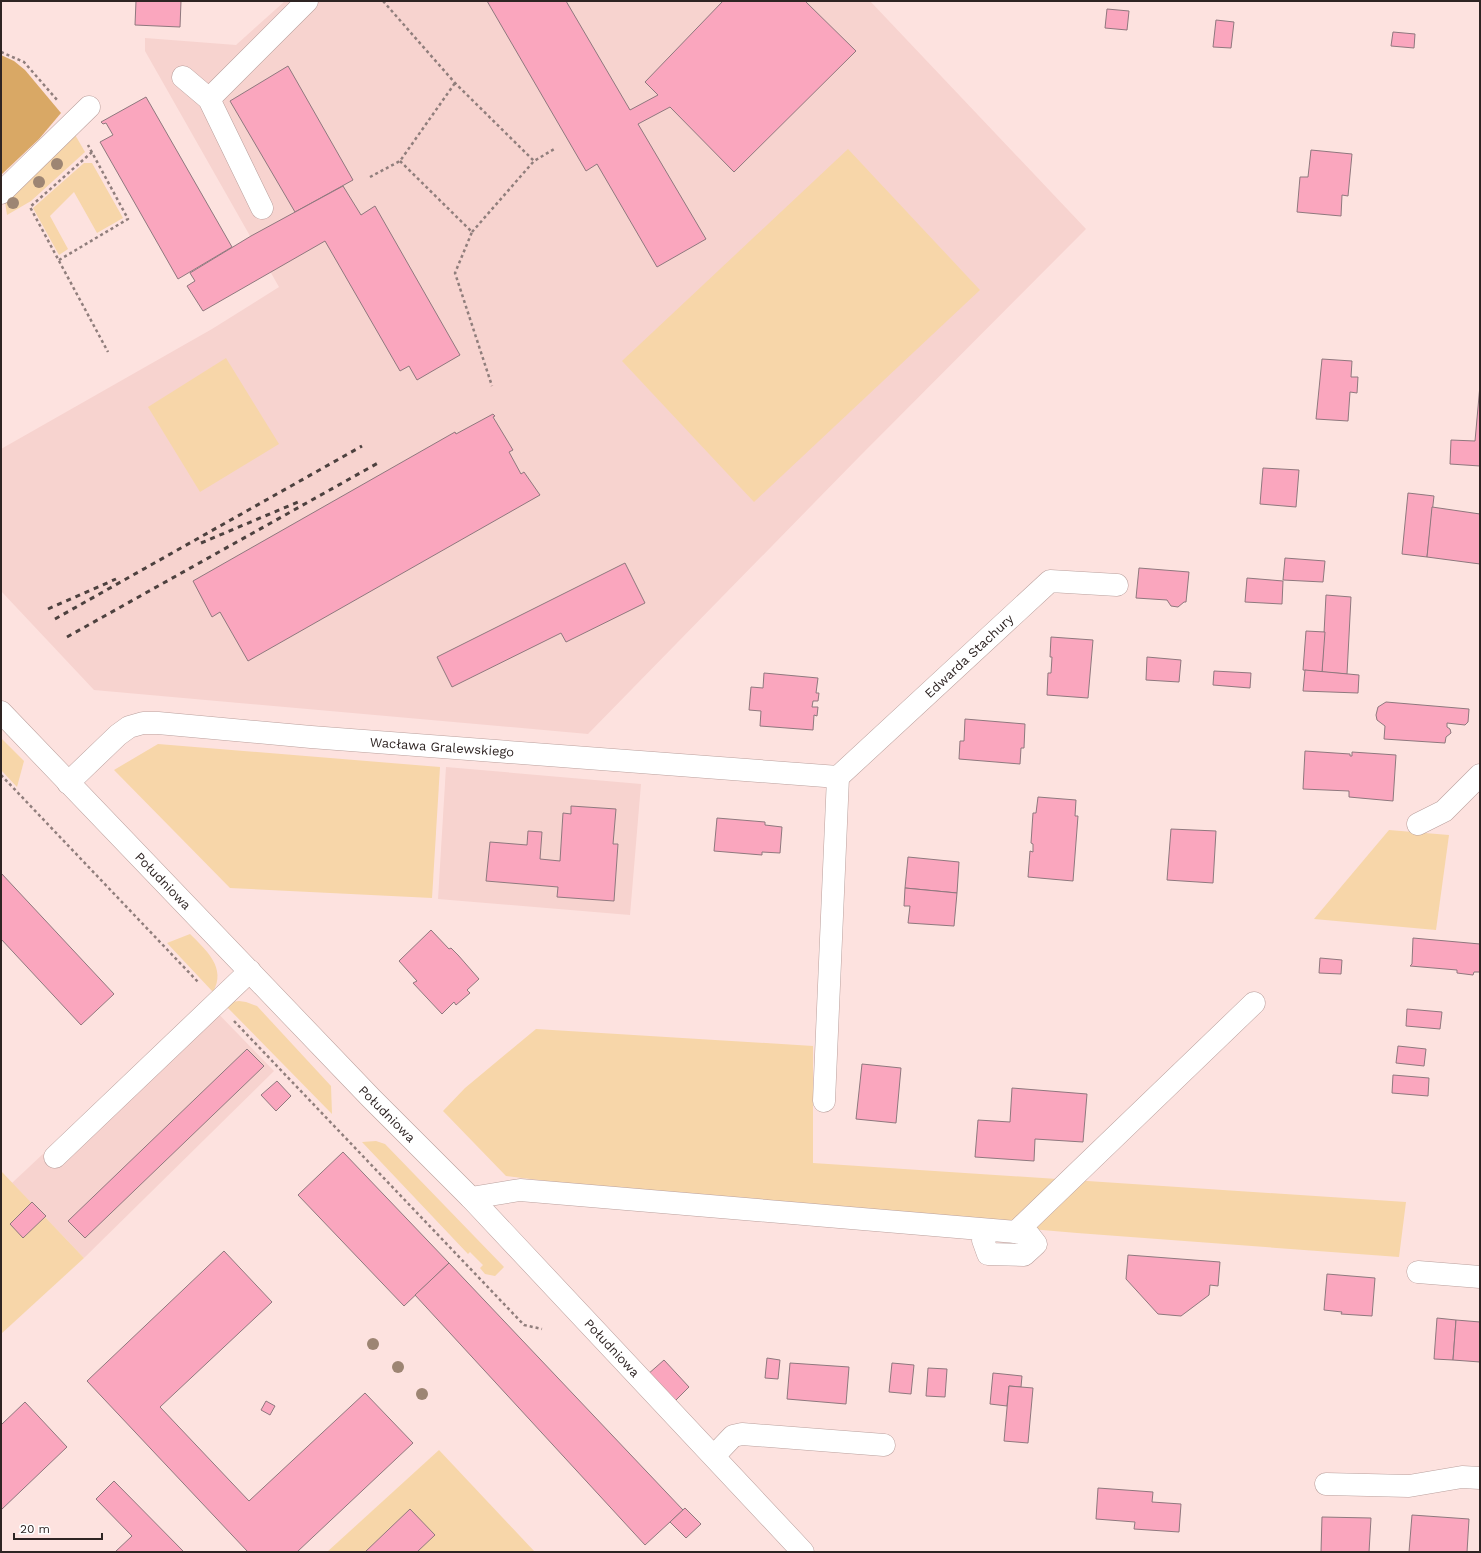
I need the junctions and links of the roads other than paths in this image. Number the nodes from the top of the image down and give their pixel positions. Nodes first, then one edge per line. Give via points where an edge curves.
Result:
1 (307, 1) edge
2 (183, 77) dead end
3 (209, 99) junction
4 (82, 114) road end
5 (1, 193) edge
6 (262, 208) dead end
7 (1117, 585) dead end
8 (1, 712) edge
9 (1480, 775) edge
10 (838, 777) junction
11 (68, 783) junction
12 (1418, 824) dead end
13 (250, 971) junction
14 (1254, 1003) dead end
15 (824, 1101) dead end
16 (54, 1157) dead end
17 (471, 1198) junction
18 (1418, 1272) dead end
19 (1480, 1277) edge
20 (884, 1445) dead end
21 (714, 1456) junction
22 (1480, 1478) edge
23 (1326, 1484) dead end
24 (803, 1552) edge

1 - 3 street
2 - 3 street
3 - 6 street
4 - 5 street
7 - 10 street, Edwarda Stachury via 1050,581
8 - 11 street, Południowa
9 - 12 street via 1444,811
10 - 11 street, Wacława Gralewskiego via 143,723 129,727
10 - 15 street
11 - 13 street, Południowa
13 - 16 street
13 - 17 street, Południowa
14 - 17 street via 1016,1232 520,1190
17 - 21 street, Południowa
18 - 19 street
20 - 21 street via 742,1434 733,1436
21 - 24 street, Południowa
22 - 23 street via 1462,1476 1409,1486

